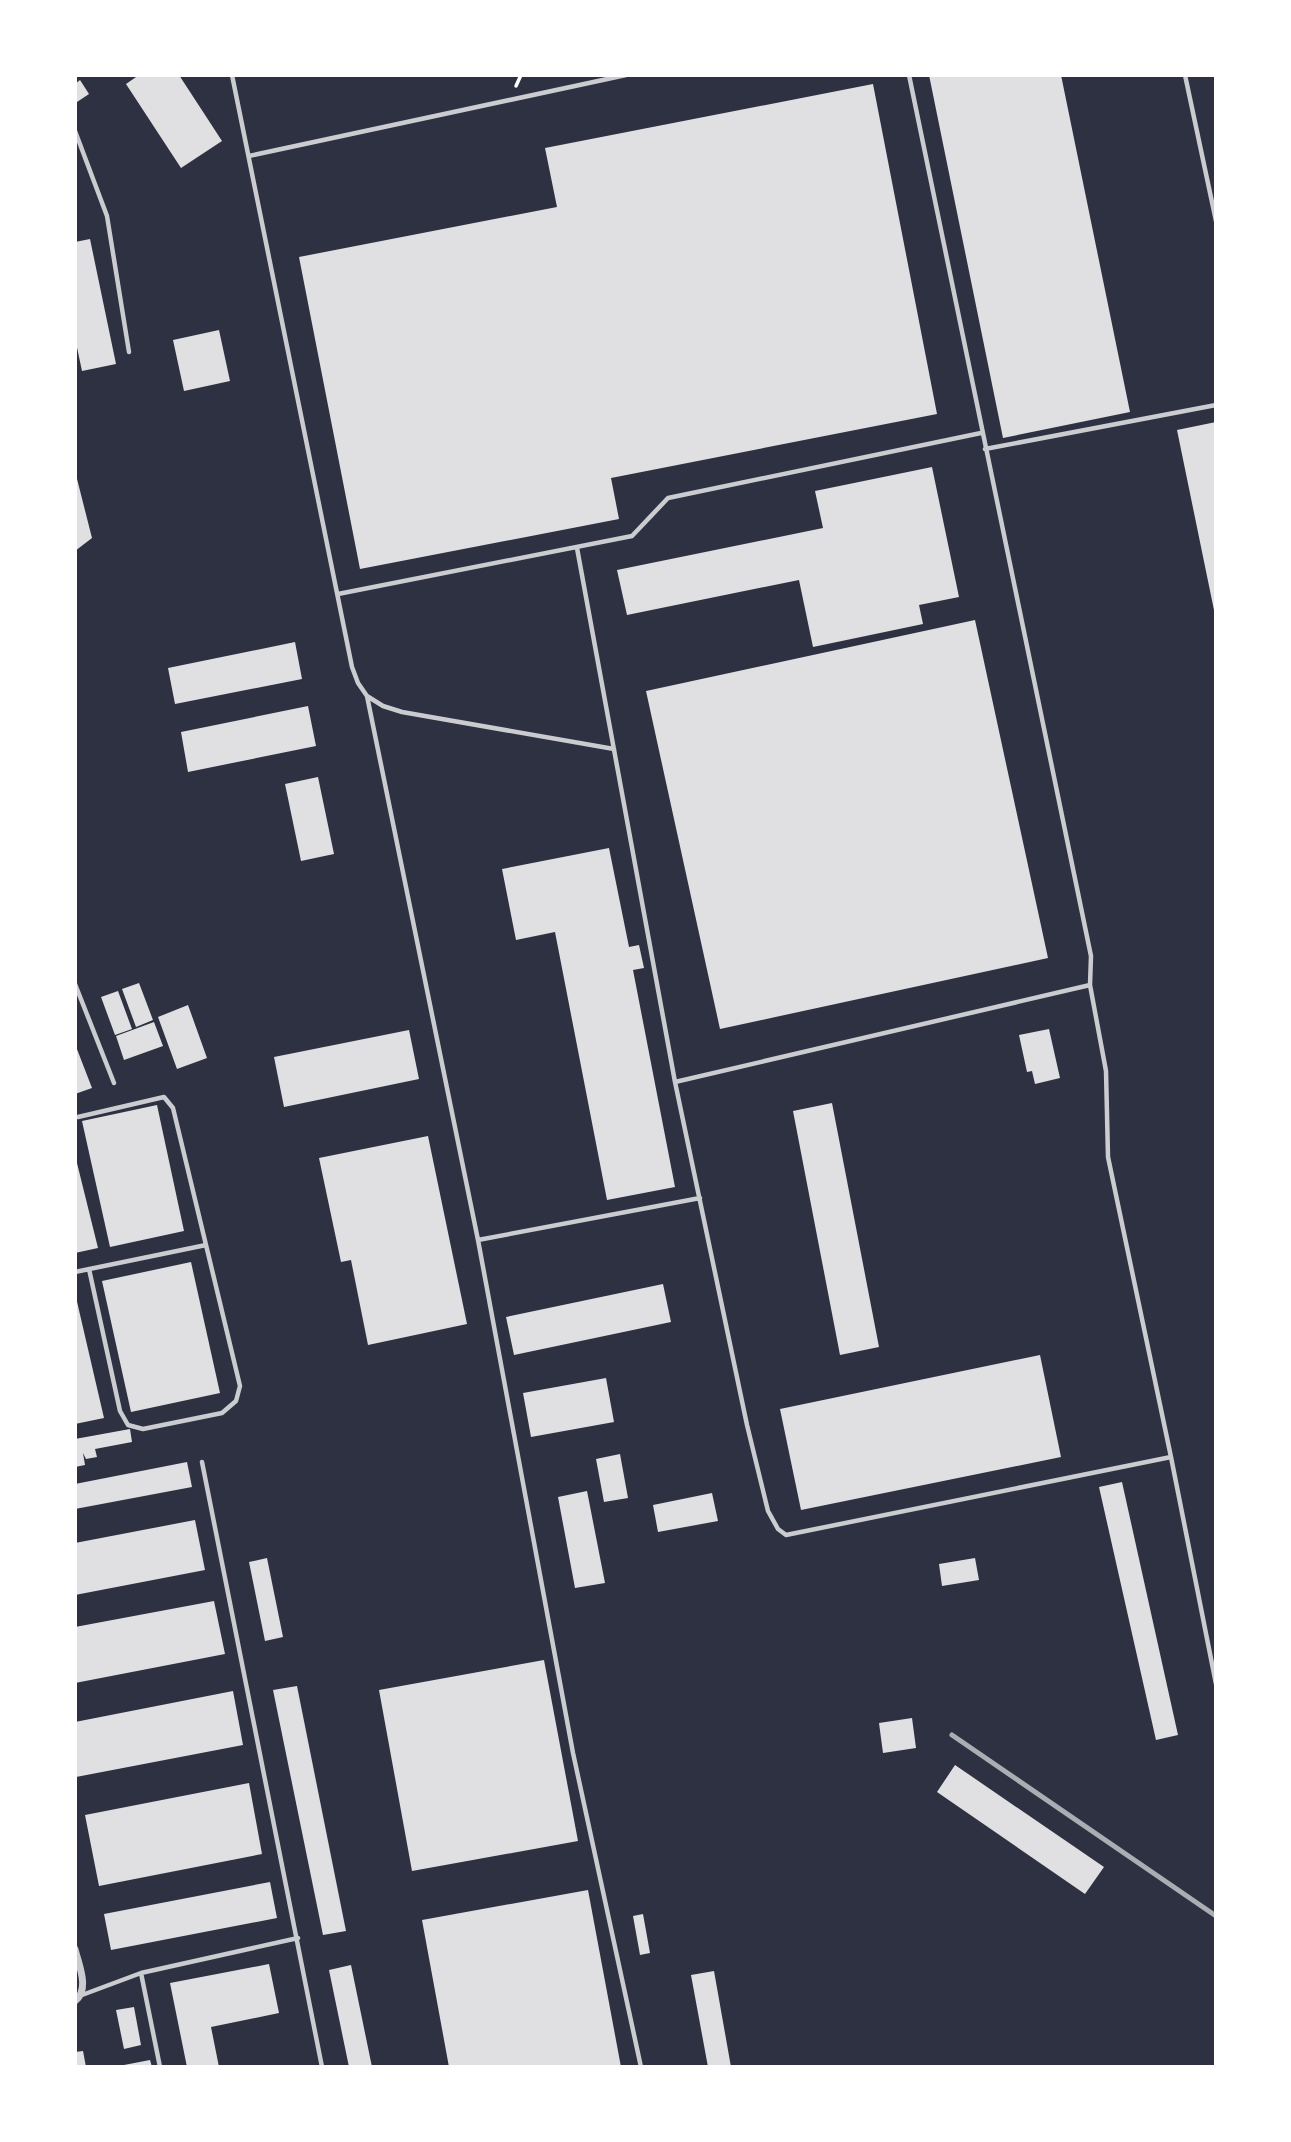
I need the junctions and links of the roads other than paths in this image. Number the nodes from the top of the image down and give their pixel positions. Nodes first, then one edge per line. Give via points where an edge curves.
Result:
1 (232, 75) edge
2 (626, 75) edge
3 (909, 75) edge
4 (1185, 75) edge
5 (75, 131) edge
6 (249, 156) junction
7 (1216, 221) edge
8 (129, 352) dead end
9 (1216, 405) edge
10 (981, 433) junction
11 (985, 449) junction
12 (578, 548) junction
13 (338, 594) junction
14 (367, 696) junction
15 (614, 749) junction
16 (75, 984) edge
17 (1090, 985) junction
18 (675, 1082) junction
19 (114, 1083) dead end
20 (78, 1117) dead end
21 (700, 1198) junction
22 (478, 1240) junction
23 (206, 1245) junction
24 (89, 1269) junction
25 (75, 1272) edge
26 (1171, 1457) junction
27 (202, 1462) dead end
28 (1216, 1684) edge
29 (298, 1938) junction
30 (75, 1949) edge
31 (141, 1973) junction
32 (79, 1998) edge
33 (160, 2067) edge
34 (322, 2067) edge
35 (641, 2067) edge

1 - 6 lane
2 - 6 lane
3 - 10 lane
4 - 7 lane
5 - 8 lane via 107,216
6 - 13 lane
9 - 11 lane
10 - 11 lane
10 - 12 lane via 668,498 632,536
11 - 17 lane via 1091,956
12 - 13 lane
12 - 15 lane
13 - 14 lane via 352,667
14 - 15 lane via 402,712
14 - 22 lane
15 - 18 lane
16 - 19 lane
17 - 18 lane
17 - 26 lane via 1106,1070 1108,1157
18 - 21 lane
20 - 23 lane via 164,1097 173,1108
21 - 22 lane
21 - 26 lane via 760,1483 768,1511 786,1535
22 - 35 lane via 573,1753
23 - 24 lane
23 - 24 lane via 240,1387 236,1401 222,1413 142,1429 128,1425 120,1411
24 - 25 lane
26 - 28 lane
27 - 29 lane
29 - 31 lane
29 - 34 lane
30 - 32 street via 83,1980
31 - 32 lane
31 - 33 lane

